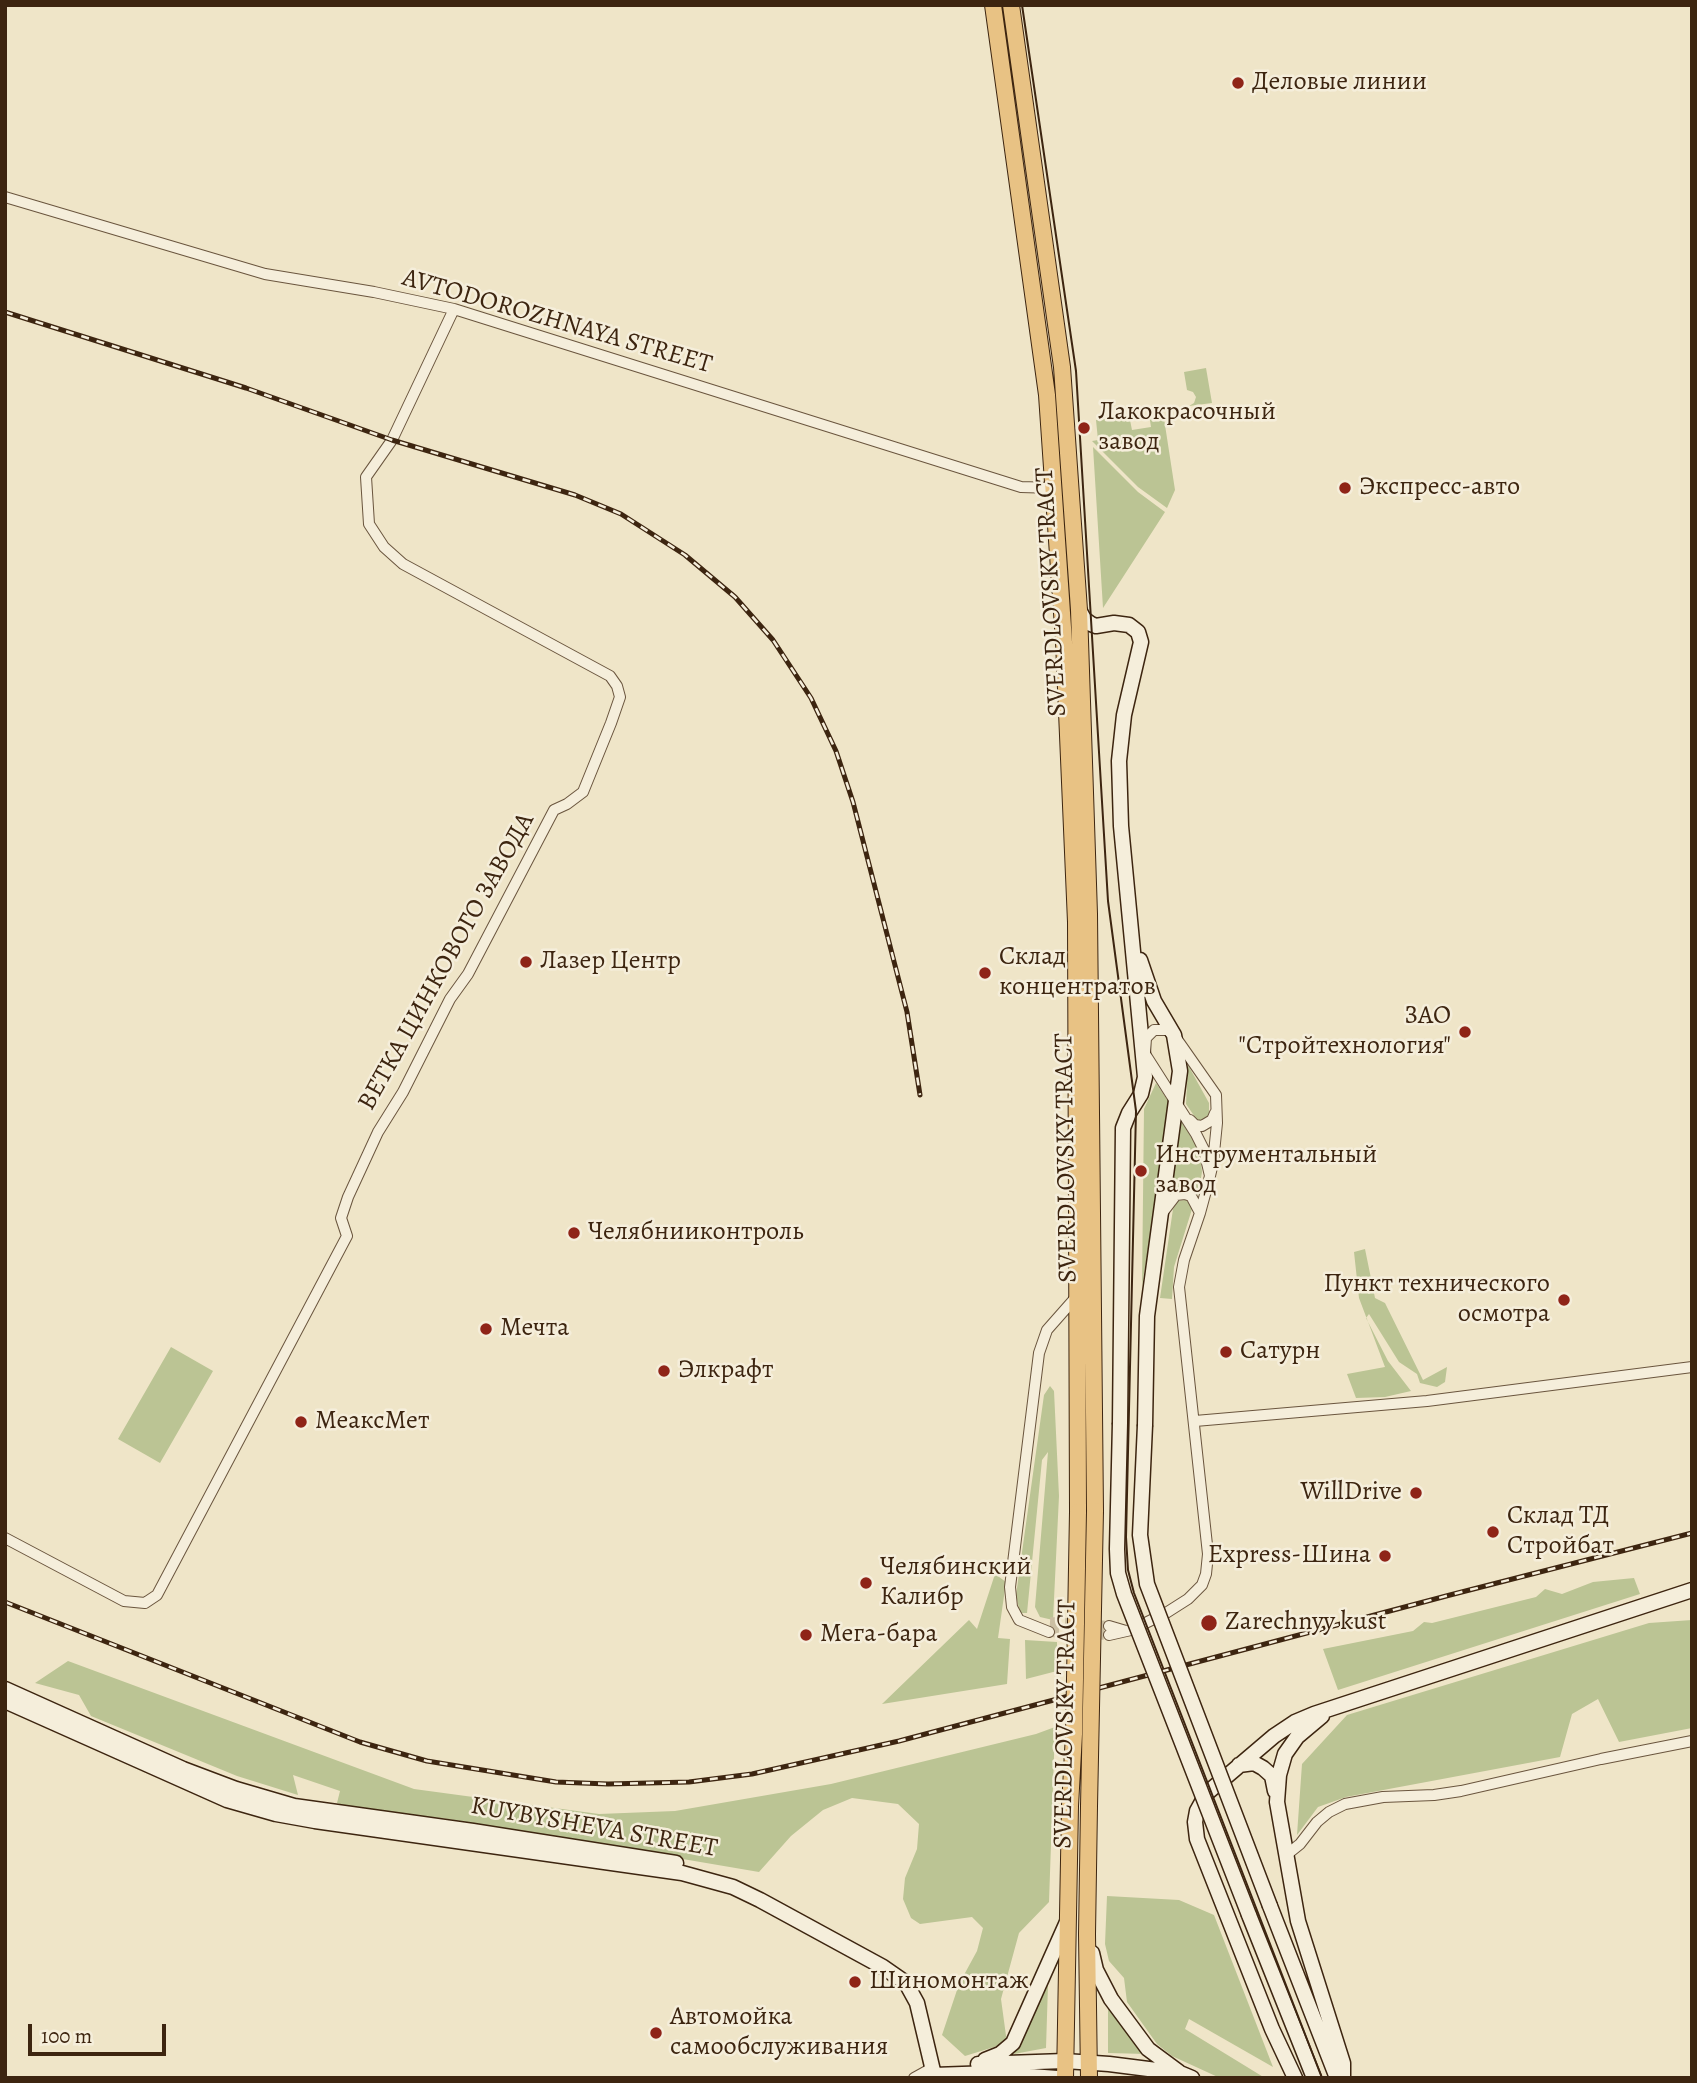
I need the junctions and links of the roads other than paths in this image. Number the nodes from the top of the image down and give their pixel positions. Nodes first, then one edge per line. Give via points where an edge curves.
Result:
1 (993, 5) edge
2 (1011, 5) edge
3 (5, 197) edge
4 (454, 309) junction
5 (1054, 488) junction
6 (1071, 488) junction
7 (1079, 610) junction
8 (1096, 626) junction
9 (1080, 653) junction
10 (1131, 929) junction
11 (1174, 1035) junction
12 (1145, 1054) junction
13 (1216, 1108) junction
14 (1181, 1109) junction
15 (1210, 1176) junction
16 (1200, 1213) junction
17 (1161, 1216) junction
18 (1077, 1296) junction
19 (1692, 1367) edge
20 (1195, 1421) junction
21 (5, 1538) edge
22 (1692, 1590) edge
23 (1050, 1627) tunnel mouth
24 (1109, 1630) tunnel mouth
25 (5, 1689) edge
26 (5, 1701) edge
27 (1338, 1706) junction
28 (1692, 1741) edge
29 (1238, 1766) junction
30 (181, 1773) junction
31 (1277, 1802) junction
32 (1286, 1856) junction
33 (1069, 1918) junction
34 (1087, 1934) junction
35 (1282, 2051) junction
36 (1065, 2061) junction
37 (974, 2064) junction
38 (1090, 2070) edge
39 (933, 2072) edge
40 (999, 2075) edge
41 (1186, 2075) edge
42 (914, 2078) edge
43 (1057, 2078) edge
44 (1065, 2078) edge
45 (1283, 2078) edge
46 (1295, 2078) edge
47 (1314, 2078) edge
48 (1338, 2078) edge
49 (1343, 2078) edge

1 - 5 main road, SVERDLOVSKY TRACT via 1047,395
2 - 6 main road, SVERDLOVSKY TRACT via 1062,368
3 - 4 street, AVTODOROZHNAYA STREET via 265,274
4 - 5 street, AVTODOROZHNAYA STREET via 1021,487
4 - 21 street, ВЕТКА ЦИНКОВОГО ЗАВОДА via 393,440 366,477 369,524 402,564 610,676 620,697 611,723 583,792 554,810 468,975 450,999 378,1132 341,1218 346,1236 157,1595 145,1602 124,1601
5 - 6 main road
5 - 18 main road, SVERDLOVSKY TRACT via 1076,922
6 - 7 main road, SVERDLOVSKY TRACT
7 - 8 main road via 1086,622
7 - 9 main road, SVERDLOVSKY TRACT
8 - 9 main road
8 - 10 main road via 1129,625 1140,636 1119,761
9 - 34 main road, SVERDLOVSKY TRACT, bridge via 1089,914 1095,1511
10 - 11 main road via 1146,982
10 - 12 main road
11 - 12 street via 1154,1030 1146,1038
11 - 13 street via 1216,1095
11 - 14 main road
12 - 14 street
12 - 47 main road, bridge via 1144,1084 1123,1128 1118,1573
13 - 14 street via 1212,1120 1202,1126 1195,1125
13 - 15 street
14 - 15 street via 1204,1150
14 - 17 main road
15 - 16 street
16 - 17 street via 1185,1194 1176,1195
16 - 20 street via 1179,1287
17 - 48 main road, bridge via 1147,1316 1140,1535 1147,1584
18 - 23 street via 1047,1330 1039,1353 1010,1587 1019,1620
18 - 33 main road, SVERDLOVSKY TRACT, bridge via 1078,1512
19 - 20 street via 1427,1401
20 - 24 street via 1206,1574 1196,1593 1179,1606 1126,1632
22 - 27 main road
25 - 30 main road, KUYBYSHEVA STREET
26 - 30 main road, KUYBYSHEVA STREET
27 - 29 main road via 1295,1722
27 - 31 main road via 1311,1724 1285,1754
28 - 32 street via 1461,1791 1345,1804 1317,1822
29 - 31 main road via 1254,1763 1272,1776
29 - 35 main road via 1207,1793 1195,1822
30 - 39 main road, KUYBYSHEVA STREET via 294,1806 564,1851 684,1864 735,1880 900,1972 917,1988 923,2000
31 - 32 main road
32 - 49 main road via 1297,1922 1343,2063
33 - 36 main road, SVERDLOVSKY TRACT
33 - 37 main road via 1013,2043 1000,2054
34 - 38 main road, SVERDLOVSKY TRACT
34 - 41 main road via 1096,1970 1111,1999 1149,2049
35 - 45 main road
35 - 46 main road
36 - 37 main road
36 - 38 main road
36 - 44 main road, SVERDLOVSKY TRACT
37 - 39 main road
38 - 41 main road
39 - 40 main road
39 - 42 street
40 - 43 main road

